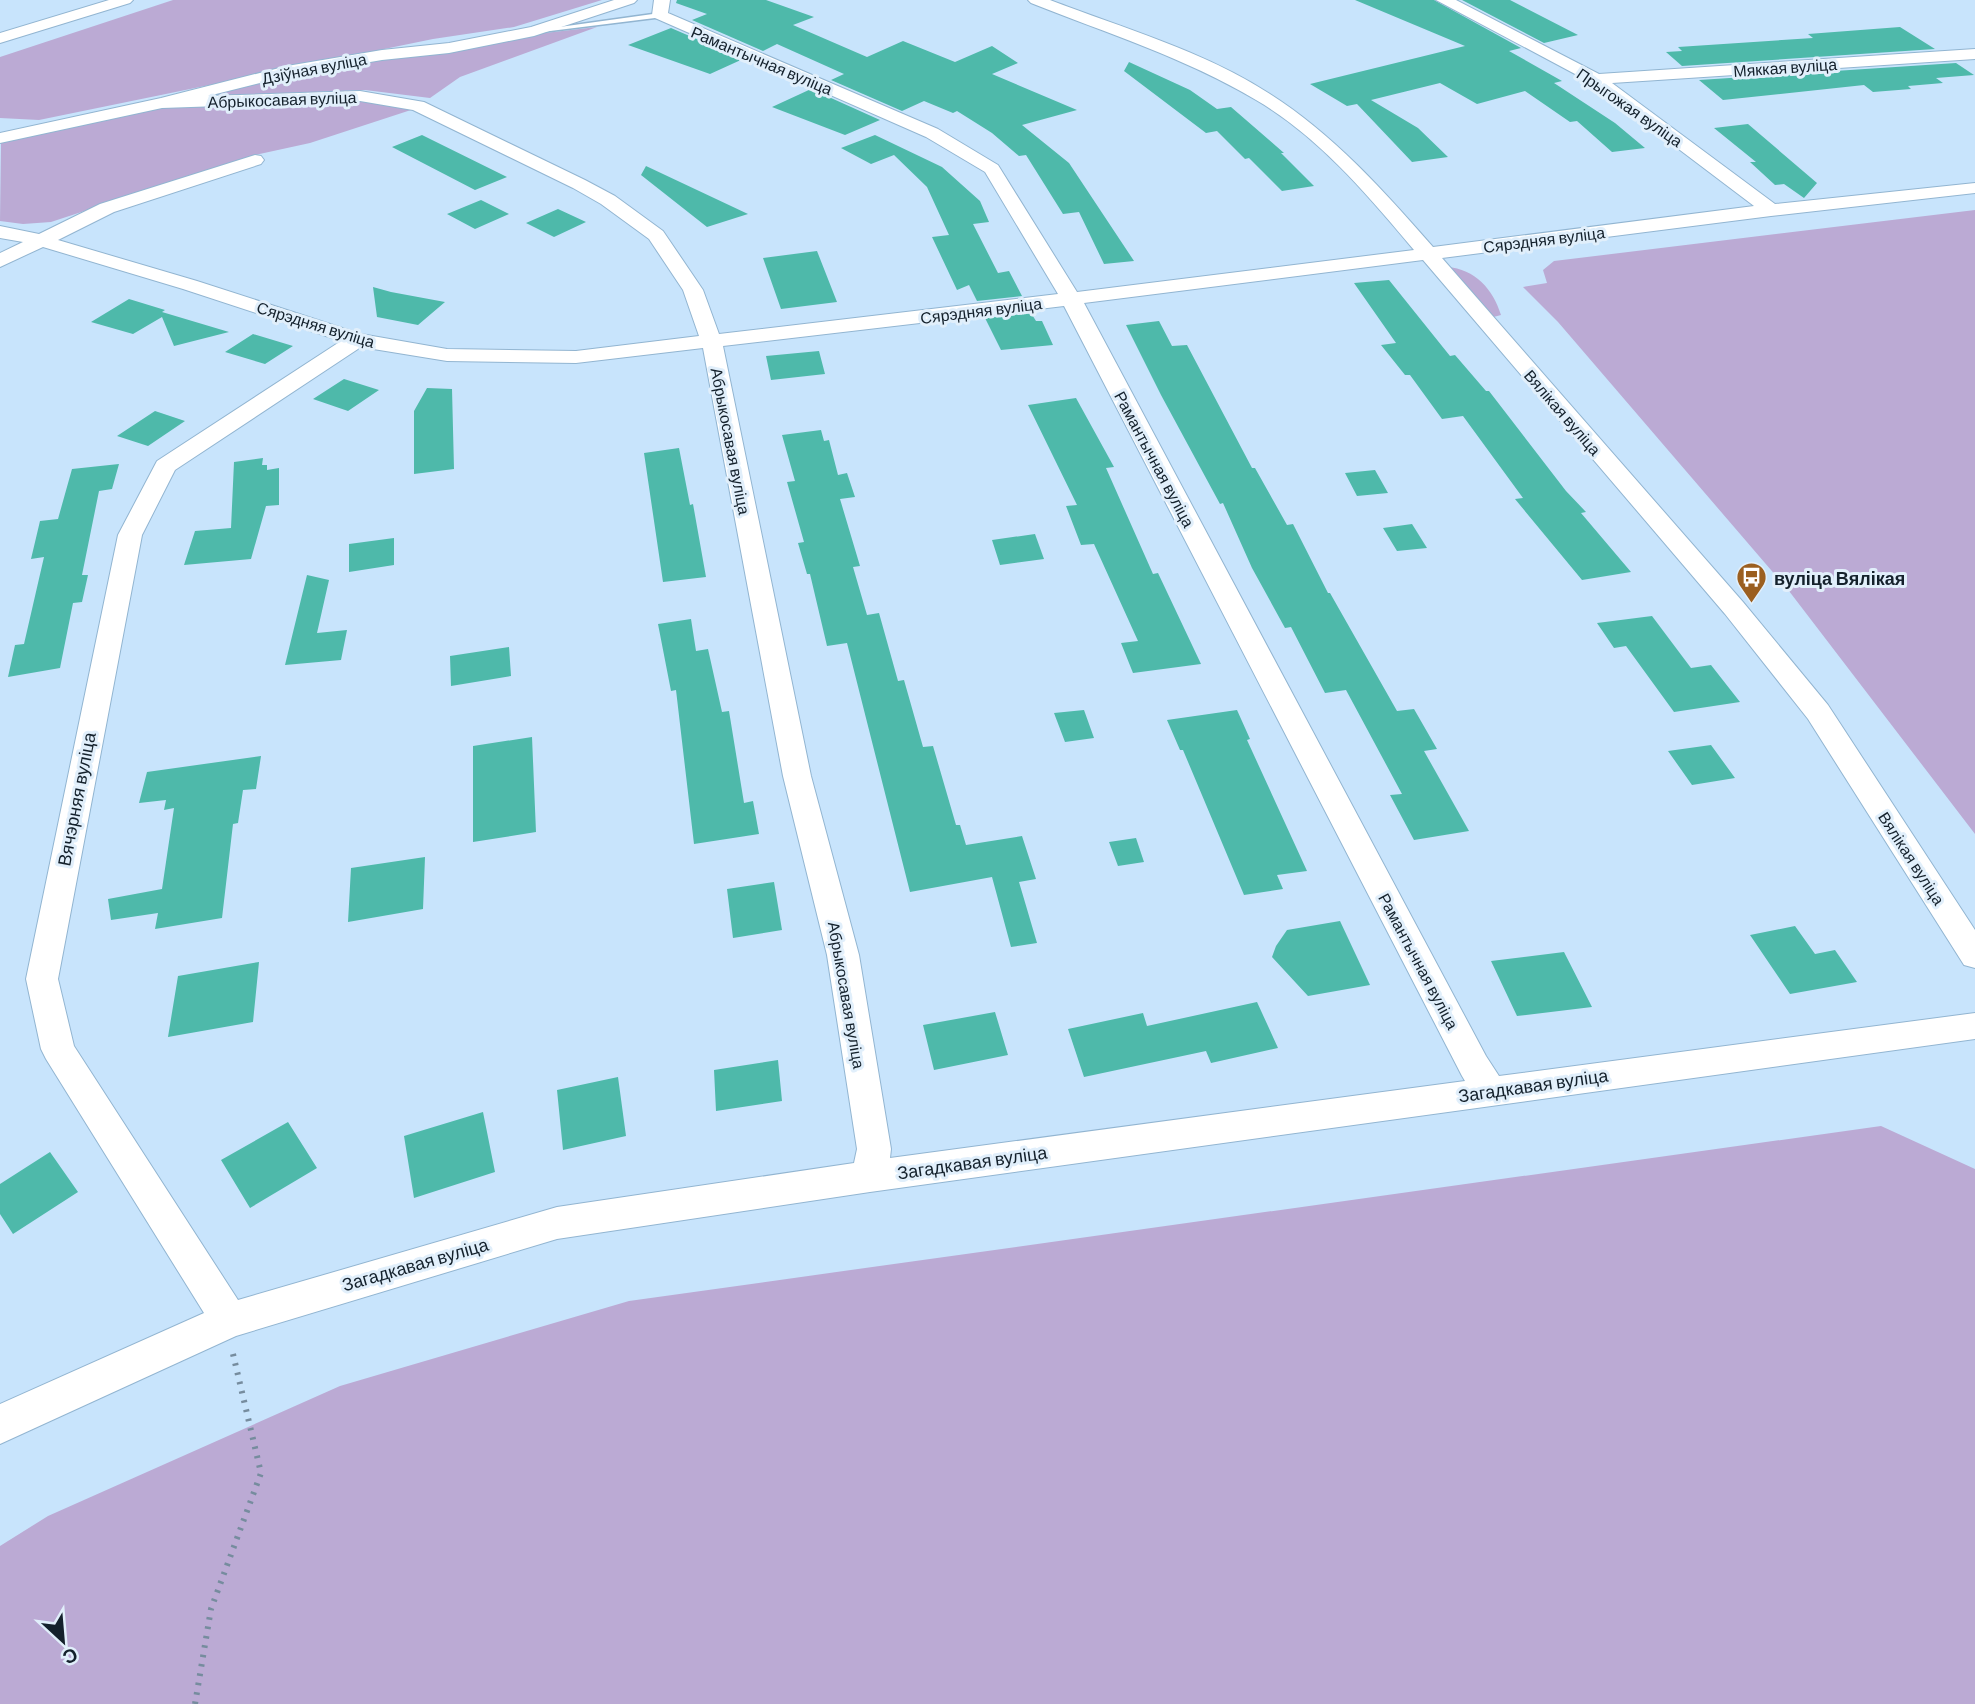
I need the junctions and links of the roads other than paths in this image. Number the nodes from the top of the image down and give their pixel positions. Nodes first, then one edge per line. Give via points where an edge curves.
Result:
1 (125, 0) edge
2 (629, 0) edge
3 (1036, 0) edge
4 (1444, 0) edge
5 (661, 8) edge
6 (534, 31) junction
7 (0, 38) edge
8 (1975, 54) edge
9 (1596, 79) junction
10 (162, 103) junction
11 (0, 138) edge
12 (255, 160) dead end
13 (1975, 188) edge
14 (1771, 210) junction
15 (0, 232) edge
16 (40, 240) junction
17 (1426, 254) junction
18 (0, 261) edge
19 (1070, 299) junction
20 (357, 340) junction
21 (712, 342) junction
22 (1975, 956) edge
23 (1975, 1026) edge
24 (1490, 1090) junction
25 (870, 1176) junction
26 (230, 1320) junction
27 (0, 1424) edge

1 - 7 street
2 - 6 street, Дзіўная вуліца
3 - 17 street, Вялікая вуліца via 1206,66 1264,97 1326,143
4 - 9 street, Прыгожая вуліца
5 - 6 lane
5 - 19 street, Рамантычная вуліца via 932,132 992,169
6 - 10 street, Дзіўная вуліца via 287,71
8 - 9 street, Мяккая вуліца
9 - 14 street, Прыгожая вуліца
10 - 11 street, Дзіўная вуліца
10 - 21 street, Абрыкосавая вуліца via 360,96 418,106 579,184 656,235 693,290
12 - 16 street via 107,208
13 - 14 street, Сярэдняя вуліца
14 - 17 street, Сярэдняя вуліца
15 - 16 street, Сярэдняя вуліца
16 - 18 street
16 - 20 street, Сярэдняя вуліца
17 - 19 street, Сярэдняя вуліца
17 - 22 street, Вялікая вуліца via 1734,608 1818,712
19 - 21 street, Сярэдняя вуліца
19 - 24 street, Рамантычная вуліца
20 - 21 street, Сярэдняя вуліца via 447,355 576,357
20 - 26 street, Вячэрняя вуліца via 165,466 130,535 42,979 58,1049
21 - 25 street, Абрыкосавая вуліца via 797,776 843,955 874,1149
23 - 24 street, Загадкавая вуліца
24 - 25 street, Загадкавая вуліца
25 - 26 street, Загадкавая вуліца via 557,1223
26 - 27 street, Загадкавая вуліца

